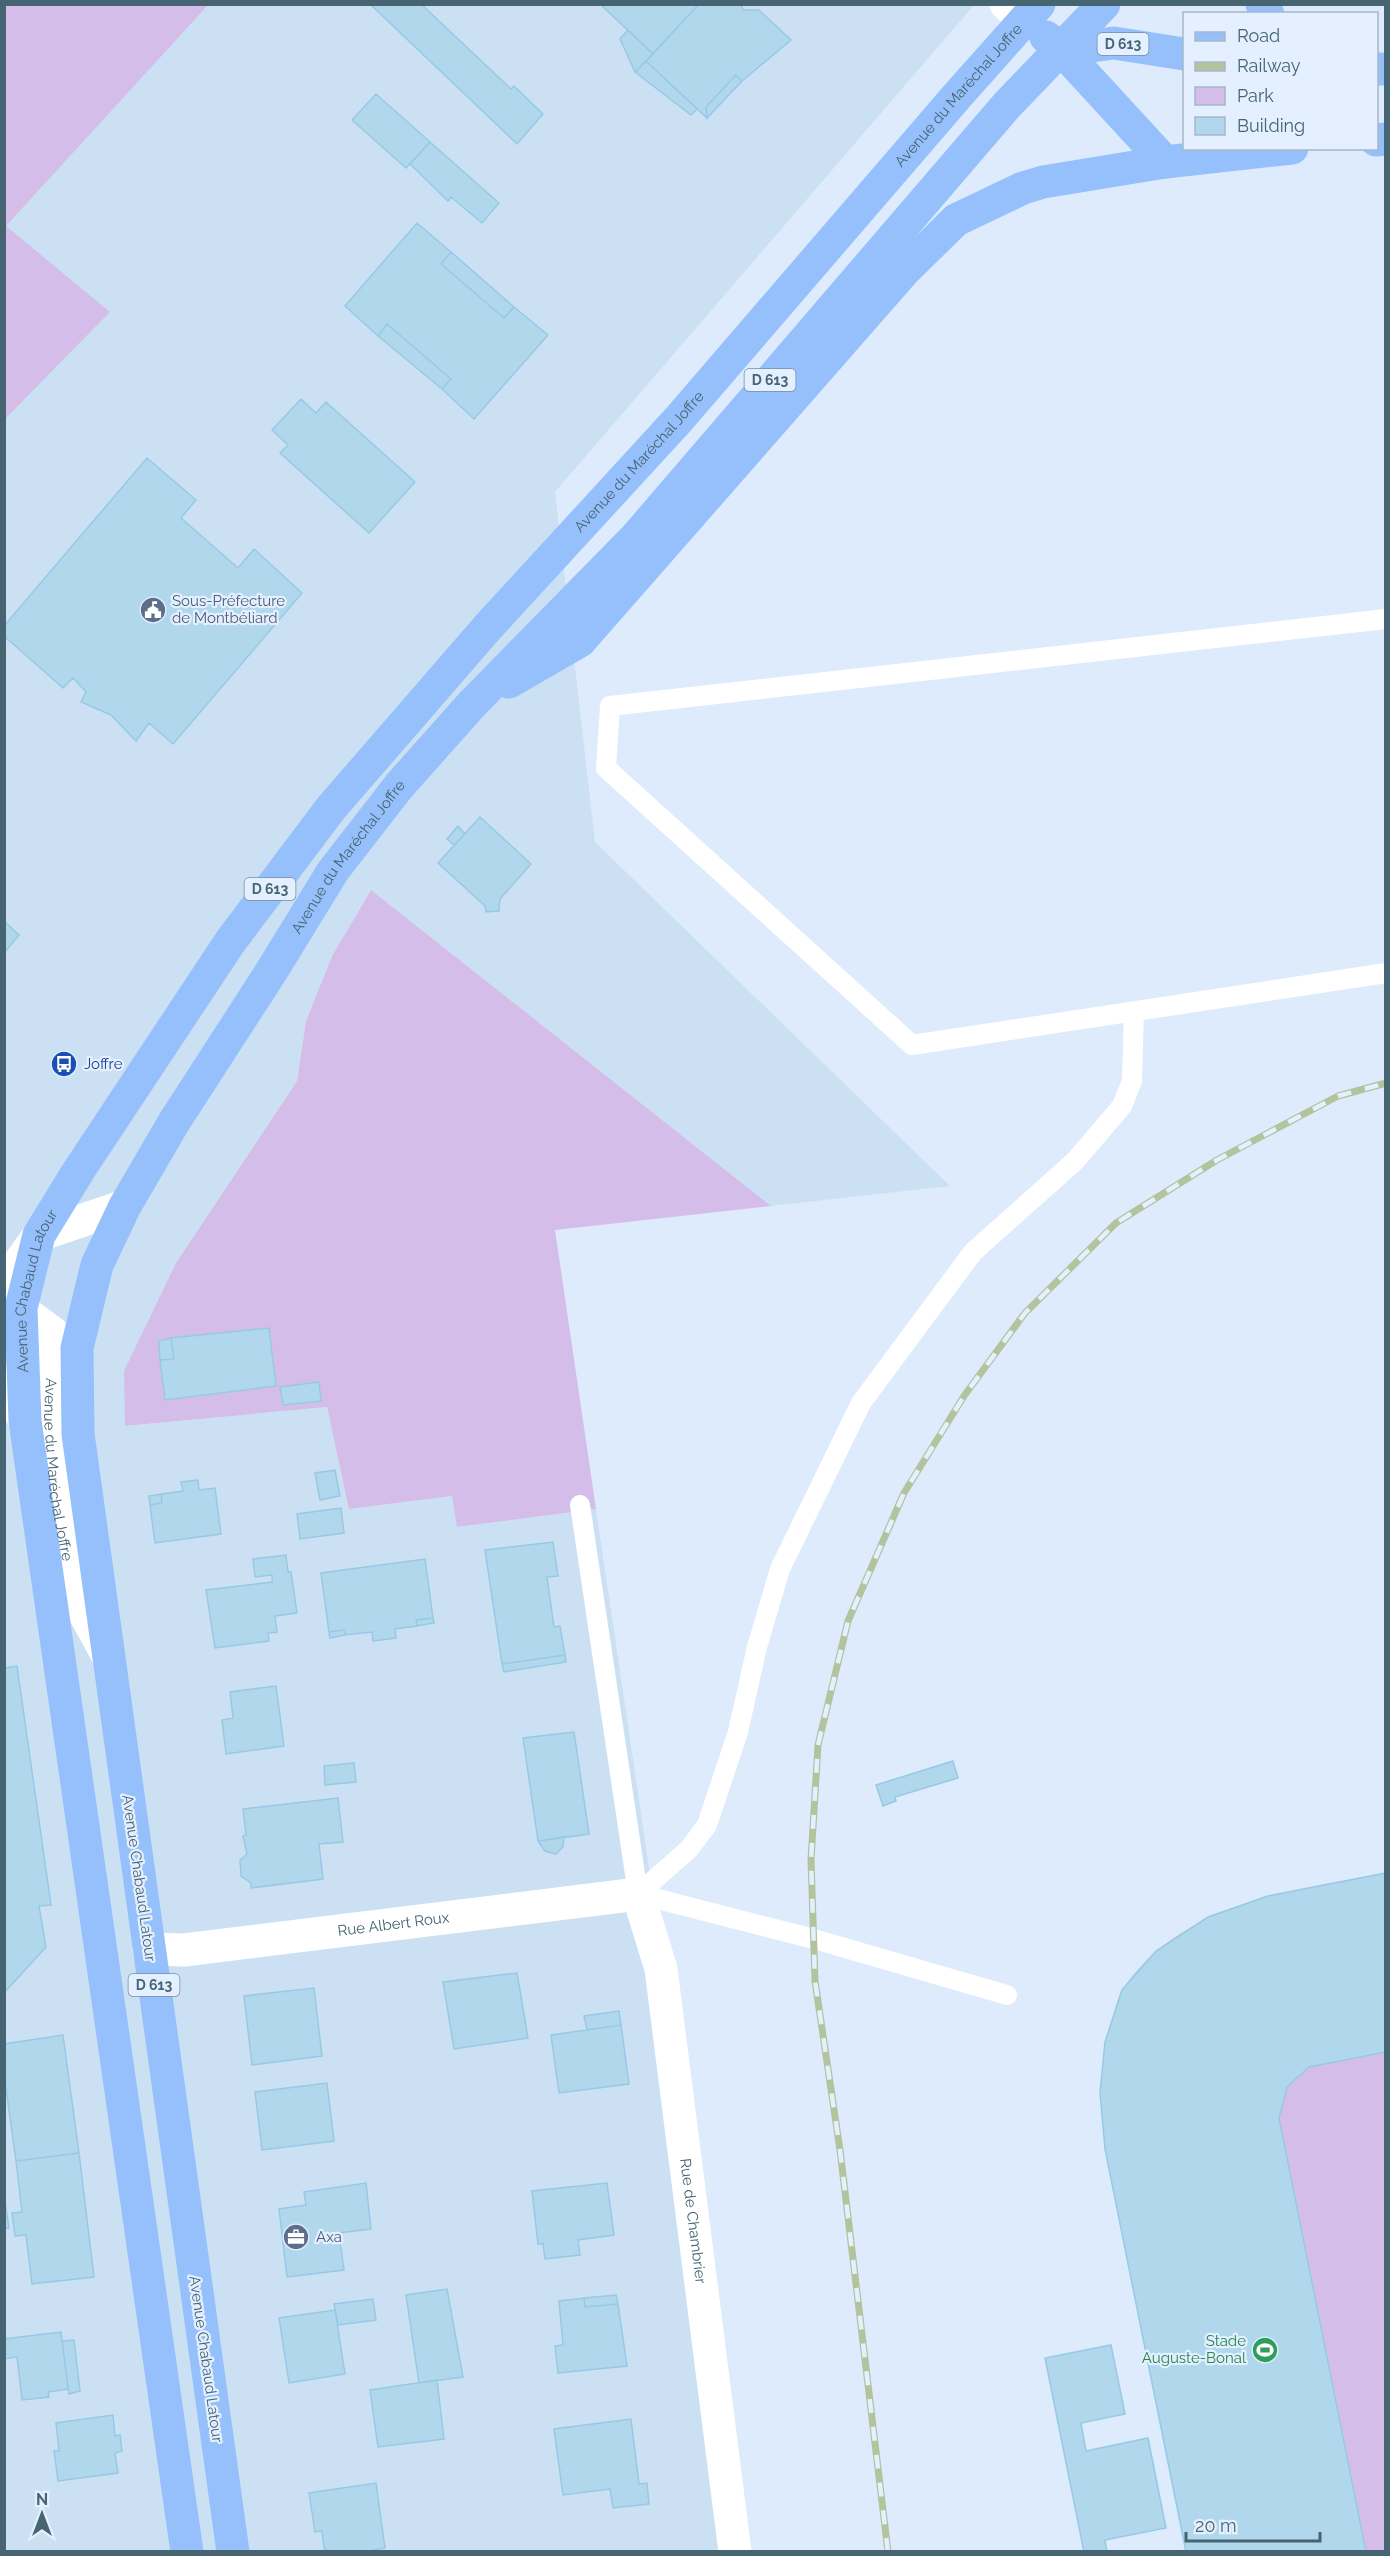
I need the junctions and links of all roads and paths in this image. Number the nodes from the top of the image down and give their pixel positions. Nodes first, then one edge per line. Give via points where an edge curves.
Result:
1 (1104, 4) edge
2 (1024, 10) edge
3 (1062, 50) junction
4 (1183, 54) edge
5 (1274, 150) edge
6 (1165, 162) junction
7 (1386, 619) edge
8 (472, 704) junction
9 (1386, 973) edge
10 (1134, 1011) junction
11 (79, 1170) junction
12 (125, 1206) junction
13 (39, 1235) junction
14 (4, 1245) edge
15 (10, 1296) edge
16 (4, 1381) edge
17 (77, 1417) joint
18 (25, 1421) junction
19 (580, 1505) dead end
20 (109, 1658) junction
21 (638, 1894) junction
22 (149, 1949) junction
23 (1007, 1995) dead end
24 (187, 2552) edge
25 (233, 2552) edge
26 (735, 2552) edge

1 - 3 main road
2 - 3 main road, Avenue du Maréchal Joffre
2 - 11 main road, Avenue du Maréchal Joffre / D 613 via 957,96 678,420 487,628 331,808 230,942
3 - 4 main road, D 613 via 1114,43
3 - 6 main road
3 - 8 main road, Avenue du Maréchal Joffre / D 613 via 1007,105 636,537
5 - 6 main road, D 613
6 - 8 main road, D 613 via 1044,182 956,220 905,270 580,640
7 - 10 lane via 610,706 606,768 912,1045
8 - 12 main road, Avenue du Maréchal Joffre / D 613 via 399,786 333,871
9 - 10 lane
10 - 21 lane via 1132,1081 1122,1106 1075,1161 973,1252 861,1403 780,1569 738,1732 707,1825 689,1849
11 - 13 main road, Avenue Chabaud Latour / D 613
11 - 14 street, Avenue du Maréchal Joffre
12 - 13 street
12 - 17 main road, Avenue du Maréchal Joffre / D 613 via 97,1265 77,1348
13 - 15 main road, Avenue Chabaud Latour / D 613
15 - 18 main road, Avenue Chabaud Latour / D 613
15 - 20 street, Avenue du Maréchal Joffre via 53,1333 49,1419 55,1497 74,1594
16 - 18 street, Avenue Chabaud Latour
17 - 20 main road, Avenue Chabaud Latour / D 613
18 - 24 main road, Avenue Chabaud Latour / D 613
19 - 21 lane
20 - 22 main road, Avenue Chabaud Latour / D 613
21 - 22 street, Rue Albert Roux via 183,1950
21 - 23 lane via 803,1936
21 - 26 street, Rue de Chambrier via 661,1969
22 - 25 main road, Avenue Chabaud Latour / D 613

